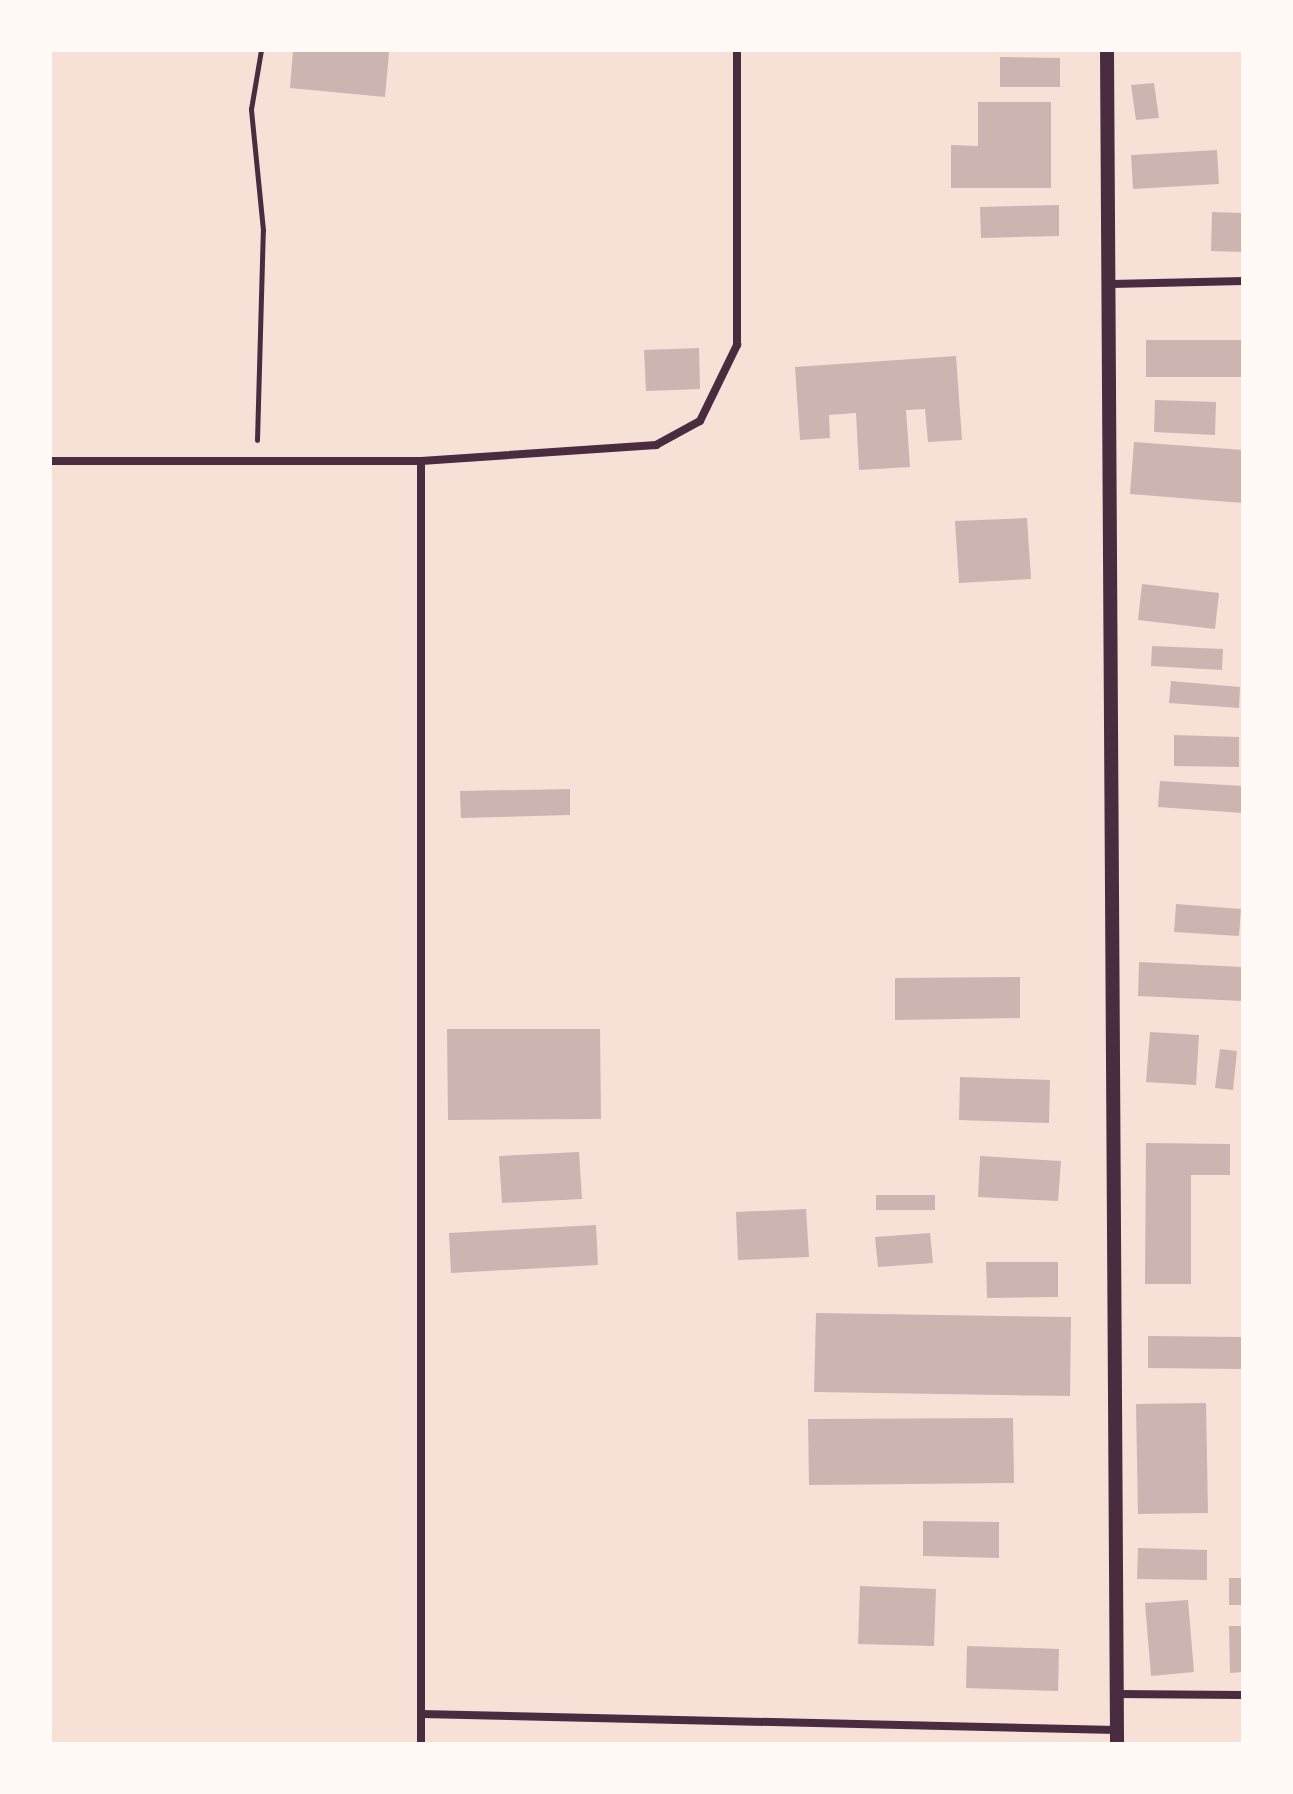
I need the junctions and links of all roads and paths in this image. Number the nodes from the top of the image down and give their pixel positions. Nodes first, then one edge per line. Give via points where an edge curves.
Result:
1 (261, 50) edge
2 (737, 50) edge
3 (1107, 50) edge
4 (1243, 281) edge
5 (1112, 284) junction
6 (50, 461) edge
7 (256, 461) junction
8 (421, 461) junction
9 (1115, 1694) junction
10 (1243, 1695) edge
11 (421, 1714) junction
12 (1117, 1737) edge
13 (421, 1744) edge

1 - 7 path via 251,109 263,230
2 - 8 street via 737,345 700,421 656,445
3 - 5 street
4 - 5 street
5 - 9 street
6 - 7 street
7 - 8 street
8 - 11 street
9 - 10 street
9 - 12 street
11 - 12 street
11 - 13 street

